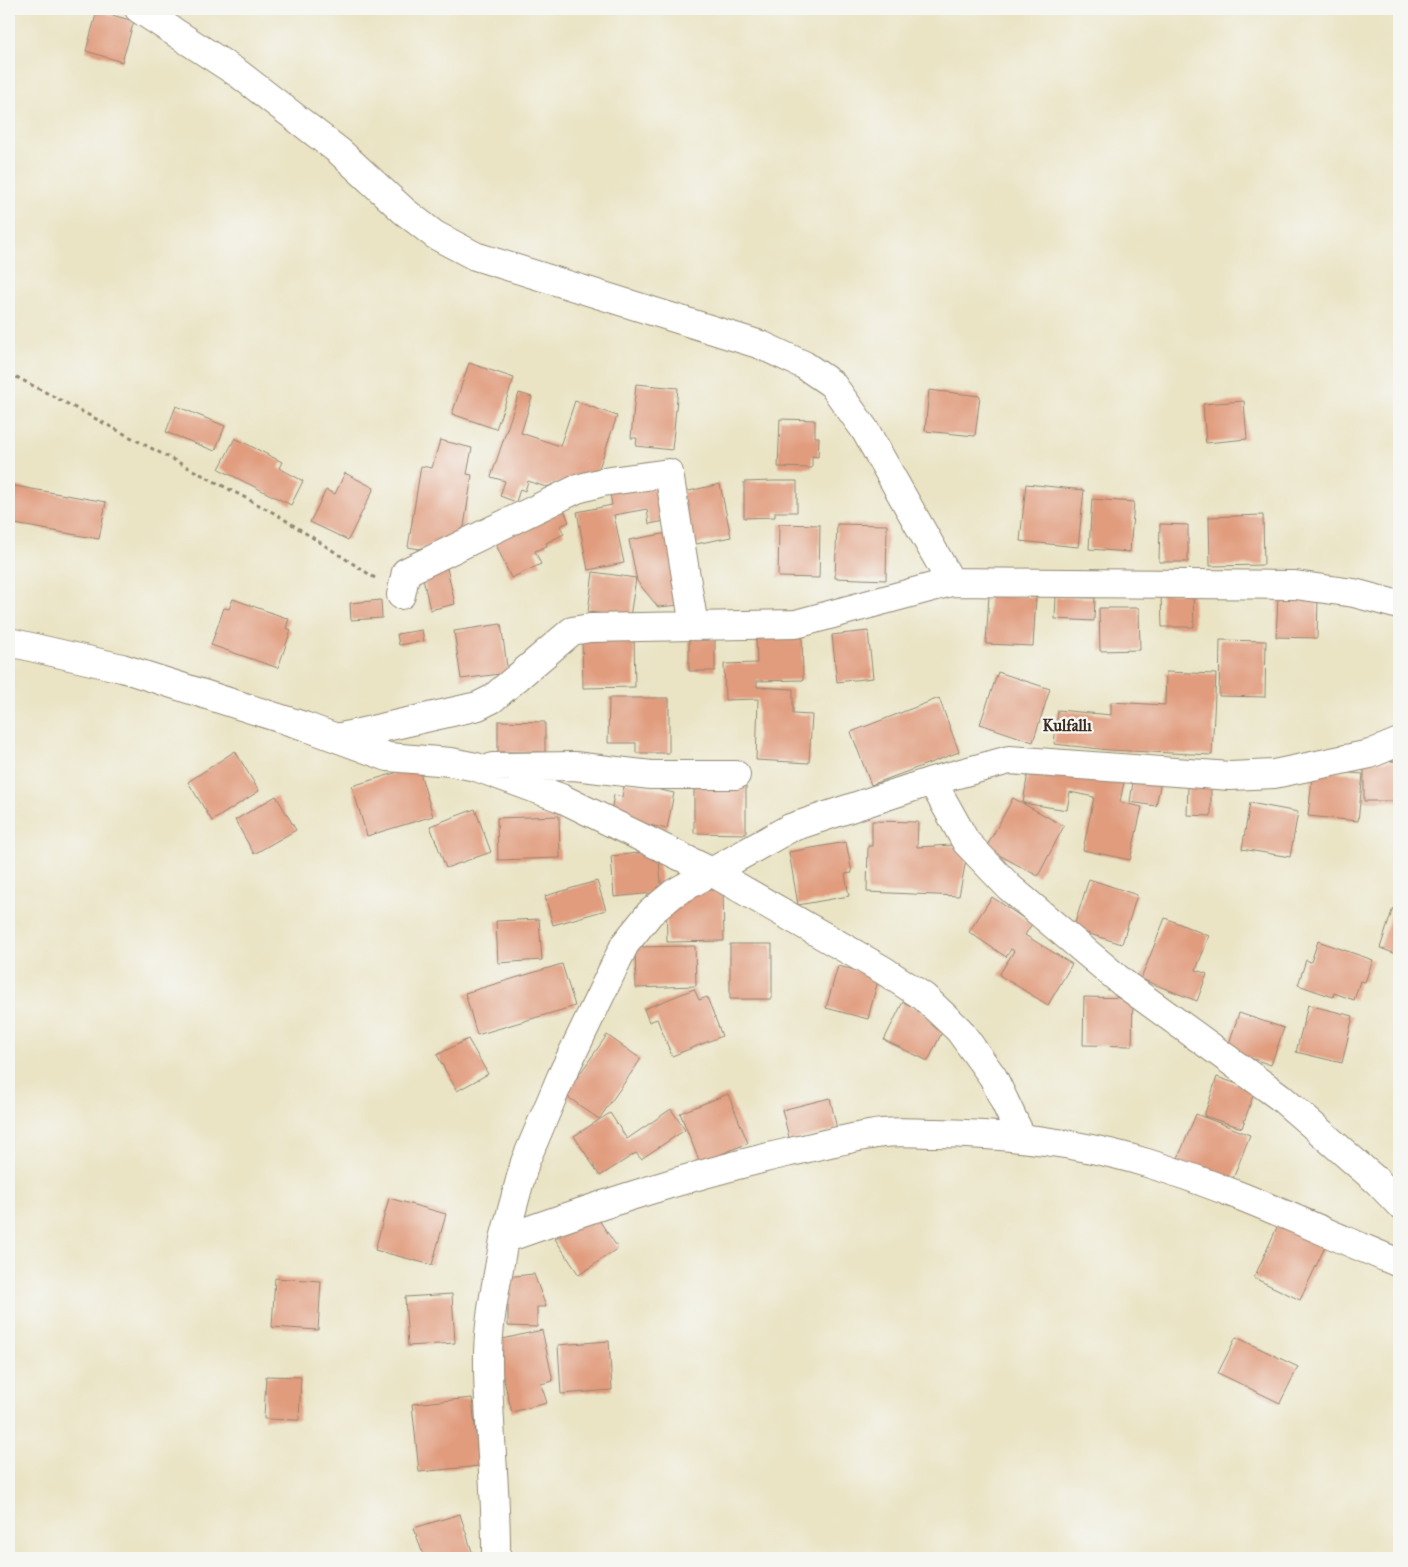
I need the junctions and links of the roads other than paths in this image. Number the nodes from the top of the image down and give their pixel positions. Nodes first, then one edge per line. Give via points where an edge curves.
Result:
1 (139, 9) edge
2 (951, 582) junction
3 (401, 595) road end
4 (1399, 605) edge
5 (694, 626) junction
6 (9, 642) edge
7 (337, 738) junction
8 (1399, 742) edge
9 (476, 767) junction
10 (736, 775) dead end
11 (932, 781) junction
12 (710, 872) junction
13 (1022, 1138) junction
14 (1399, 1204) edge
15 (504, 1240) junction
16 (1399, 1263) edge
17 (496, 1558) edge

1 - 2 street via 239,74 340,152 404,211 435,235 459,248 475,256 761,345 832,384 865,430
2 - 4 street via 1295,585 1354,593
2 - 5 street via 796,624
3 - 5 street via 406,572 577,489 669,473
5 - 7 street via 572,631 492,699 478,706
6 - 7 street via 122,668
7 - 9 street via 388,757
8 - 11 street via 1370,754 1274,774 1230,776 1009,760
9 - 10 street via 574,766 651,776
9 - 12 street via 561,798
11 - 12 street via 790,828
11 - 14 street via 966,842 1009,888 1123,983 1280,1097
12 - 13 street via 883,970 924,998 959,1030 993,1077
12 - 15 street via 650,912 625,944 561,1077 525,1162
13 - 15 street via 875,1134 714,1170 599,1205
13 - 16 street via 1099,1150 1164,1168
15 - 17 street via 490,1317 488,1352

